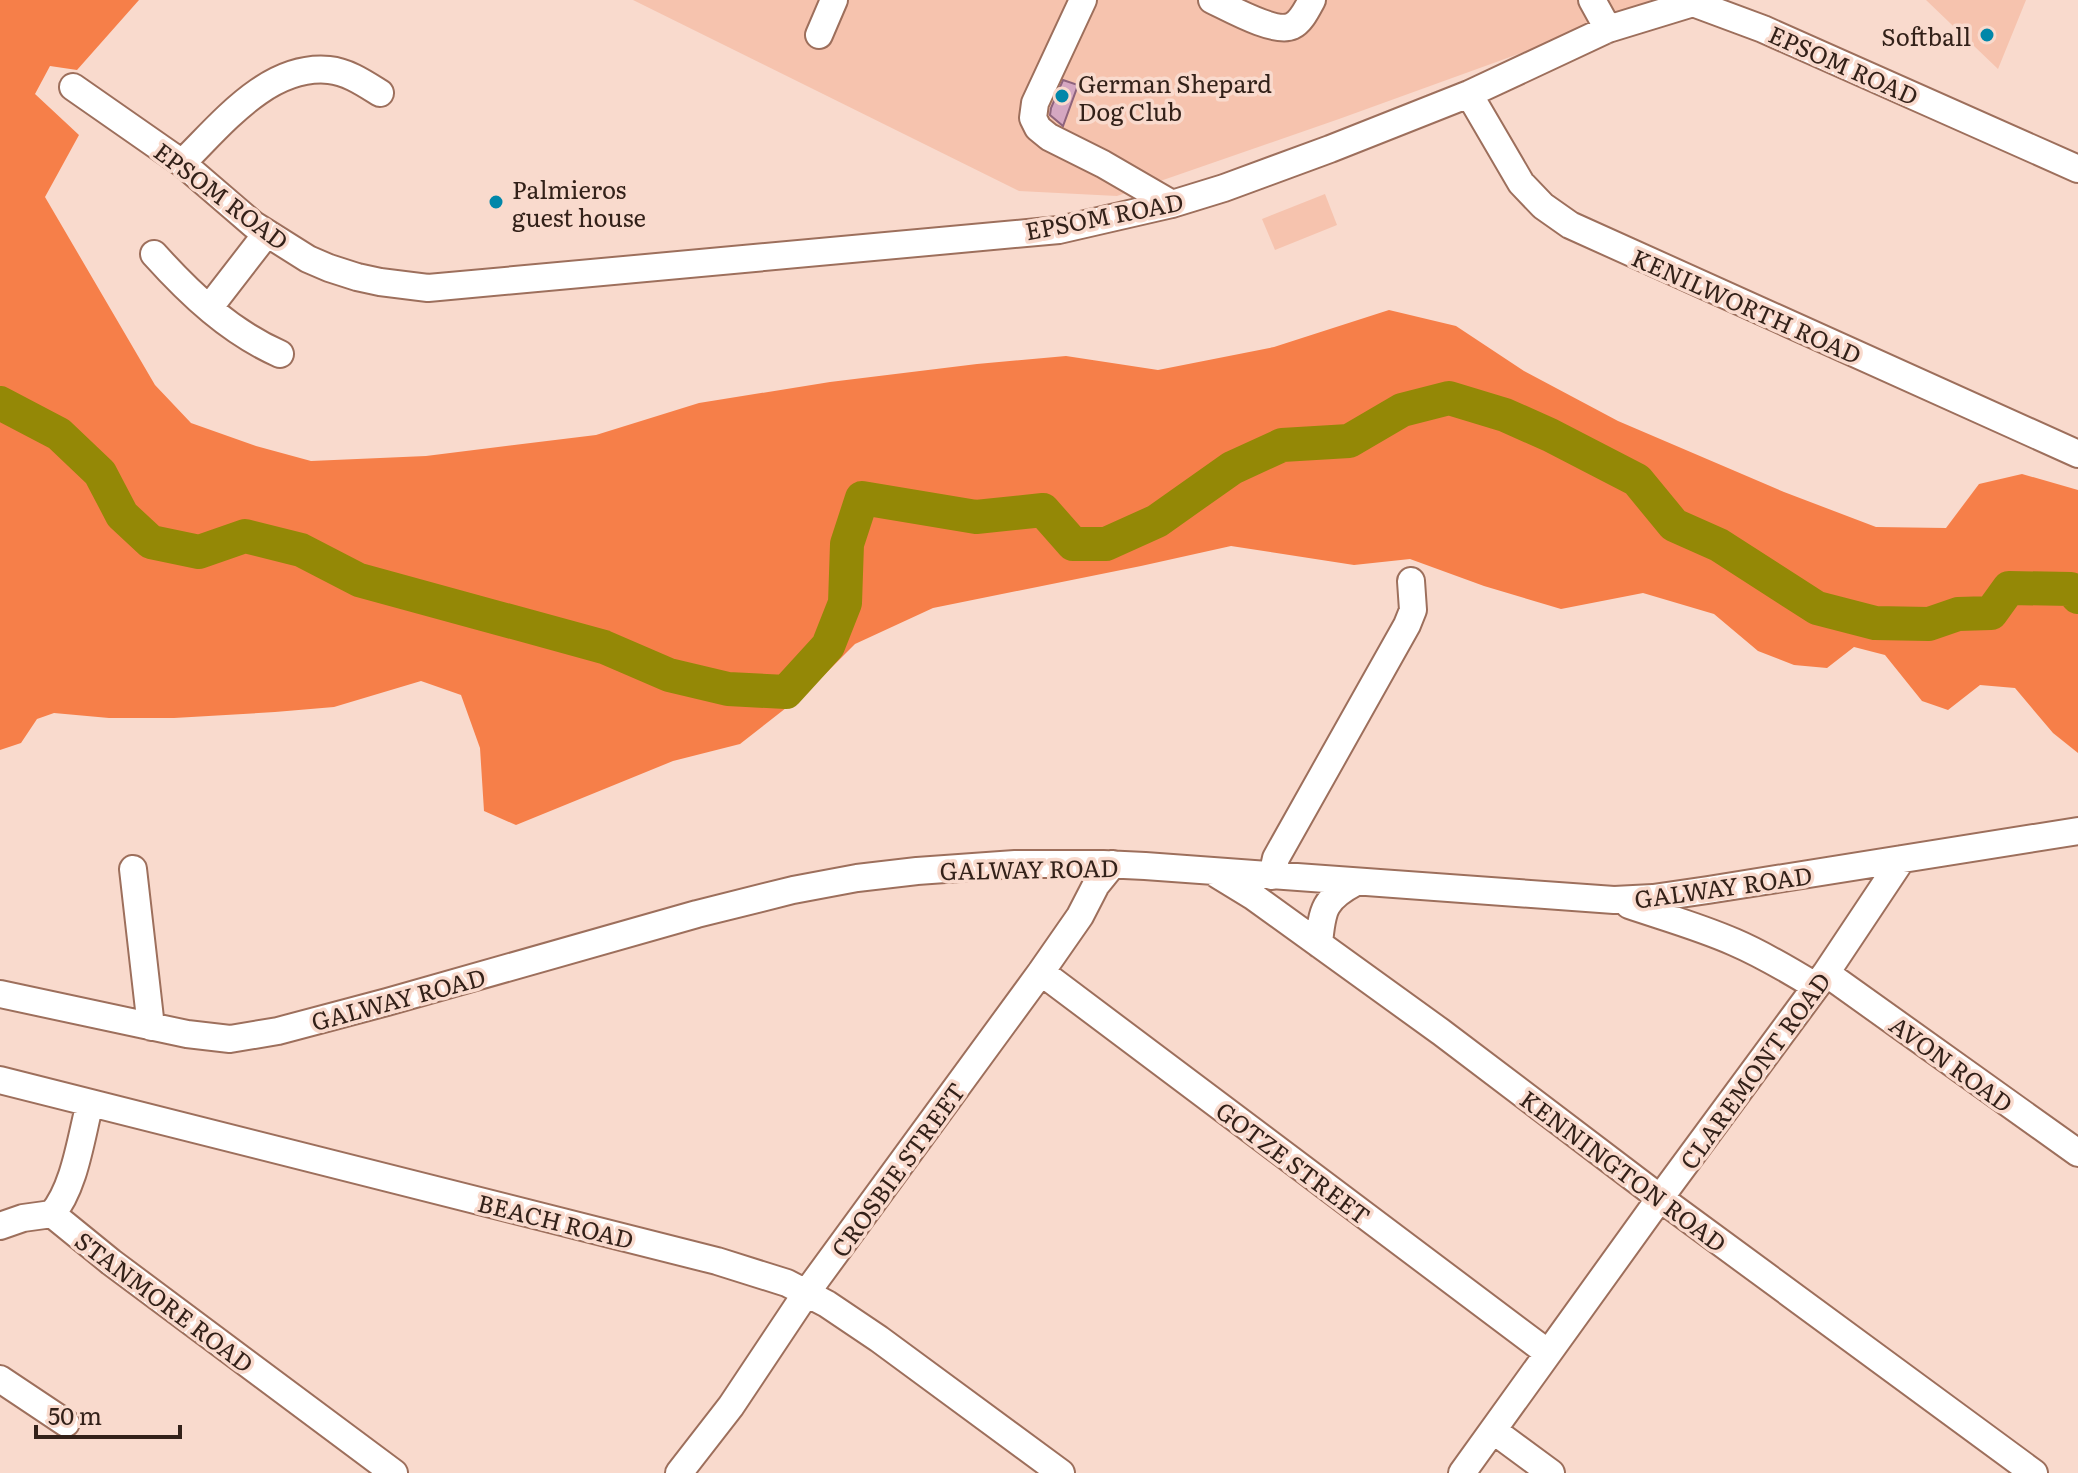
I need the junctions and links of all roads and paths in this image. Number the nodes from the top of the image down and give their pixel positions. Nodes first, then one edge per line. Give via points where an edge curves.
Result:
1 (834, 0) edge
2 (1083, 0) edge
3 (1212, 0) edge
4 (1312, 0) edge
5 (1592, 0) edge
6 (1693, 1) edge
7 (1608, 29) junction
8 (819, 35) dead end
9 (73, 87) dead end
10 (380, 93) dead end
11 (1469, 94) junction
12 (182, 163) junction
13 (2078, 169) edge
14 (1172, 204) junction
15 (267, 233) junction
16 (154, 254) dead end
17 (209, 308) junction
18 (280, 354) dead end
19 (2078, 454) edge
20 (1411, 581) dead end
21 (2078, 831) edge
22 (1902, 859) junction
23 (1113, 864) junction
24 (133, 869) dead end
25 (1212, 871) junction
26 (1272, 876) junction
27 (1356, 882) junction
28 (1614, 900) junction
29 (1319, 944) junction
30 (1041, 972) junction
31 (1821, 979) junction
32 (0, 994) edge
33 (151, 1027) junction
34 (0, 1080) edge
35 (90, 1103) junction
36 (2078, 1153) edge
37 (1660, 1198) junction
38 (52, 1214) junction
39 (0, 1226) edge
40 (807, 1292) junction
41 (1548, 1353) junction
42 (0, 1379) edge
43 (66, 1423) dead end
44 (1494, 1431) junction
45 (394, 1473) edge
46 (679, 1473) edge
47 (1061, 1473) edge
48 (1462, 1473) edge
49 (1551, 1473) edge
50 (2034, 1473) edge

1 - 8 street
2 - 14 street via 1035,103 1033,118 1049,137
3 - 4 street via 1265,24 1289,28
5 - 7 street
6 - 7 street, EPSOM ROAD
6 - 13 street, EPSOM ROAD
7 - 11 street, EPSOM ROAD
9 - 12 street, EPSOM ROAD
10 - 12 street via 328,70 290,75 255,93
11 - 14 street, EPSOM ROAD
11 - 19 street, KENILWORTH ROAD via 1521,183 1570,225
12 - 15 street, EPSOM ROAD
14 - 15 street, EPSOM ROAD via 1059,230 428,288 329,268
15 - 17 street
16 - 17 street
17 - 18 street via 257,344
20 - 26 street via 1413,610 1407,625 1276,858
21 - 22 street, GALWAY ROAD
22 - 28 street, GALWAY ROAD
22 - 31 street, CLAREMONT ROAD
23 - 25 street, GALWAY ROAD
23 - 30 street, CROSBIE STREET
23 - 33 street, GALWAY ROAD via 955,867 826,883 278,1031 230,1039
24 - 33 street
25 - 26 street, GALWAY ROAD
25 - 29 street, KENNINGTON ROAD
26 - 27 street, GALWAY ROAD
27 - 28 street, GALWAY ROAD
27 - 29 street via 1329,901
28 - 31 street, AVON ROAD
29 - 37 street, KENNINGTON ROAD
30 - 40 street, CROSBIE STREET
30 - 41 street, GOTZE STREET
31 - 36 street, AVON ROAD
31 - 37 street, CLAREMONT ROAD
32 - 33 street, GALWAY ROAD
34 - 35 street, BEACH ROAD
35 - 38 street via 67,1192
35 - 40 street, BEACH ROAD via 717,1261
37 - 41 street, CLAREMONT ROAD
37 - 50 street, KENNINGTON ROAD
38 - 39 street
38 - 45 street, STANMORE ROAD
40 - 46 street, CROSBIE STREET
40 - 47 street, BEACH ROAD
41 - 44 street, CLAREMONT ROAD
42 - 43 street
44 - 48 street, CLAREMONT ROAD
44 - 49 street

